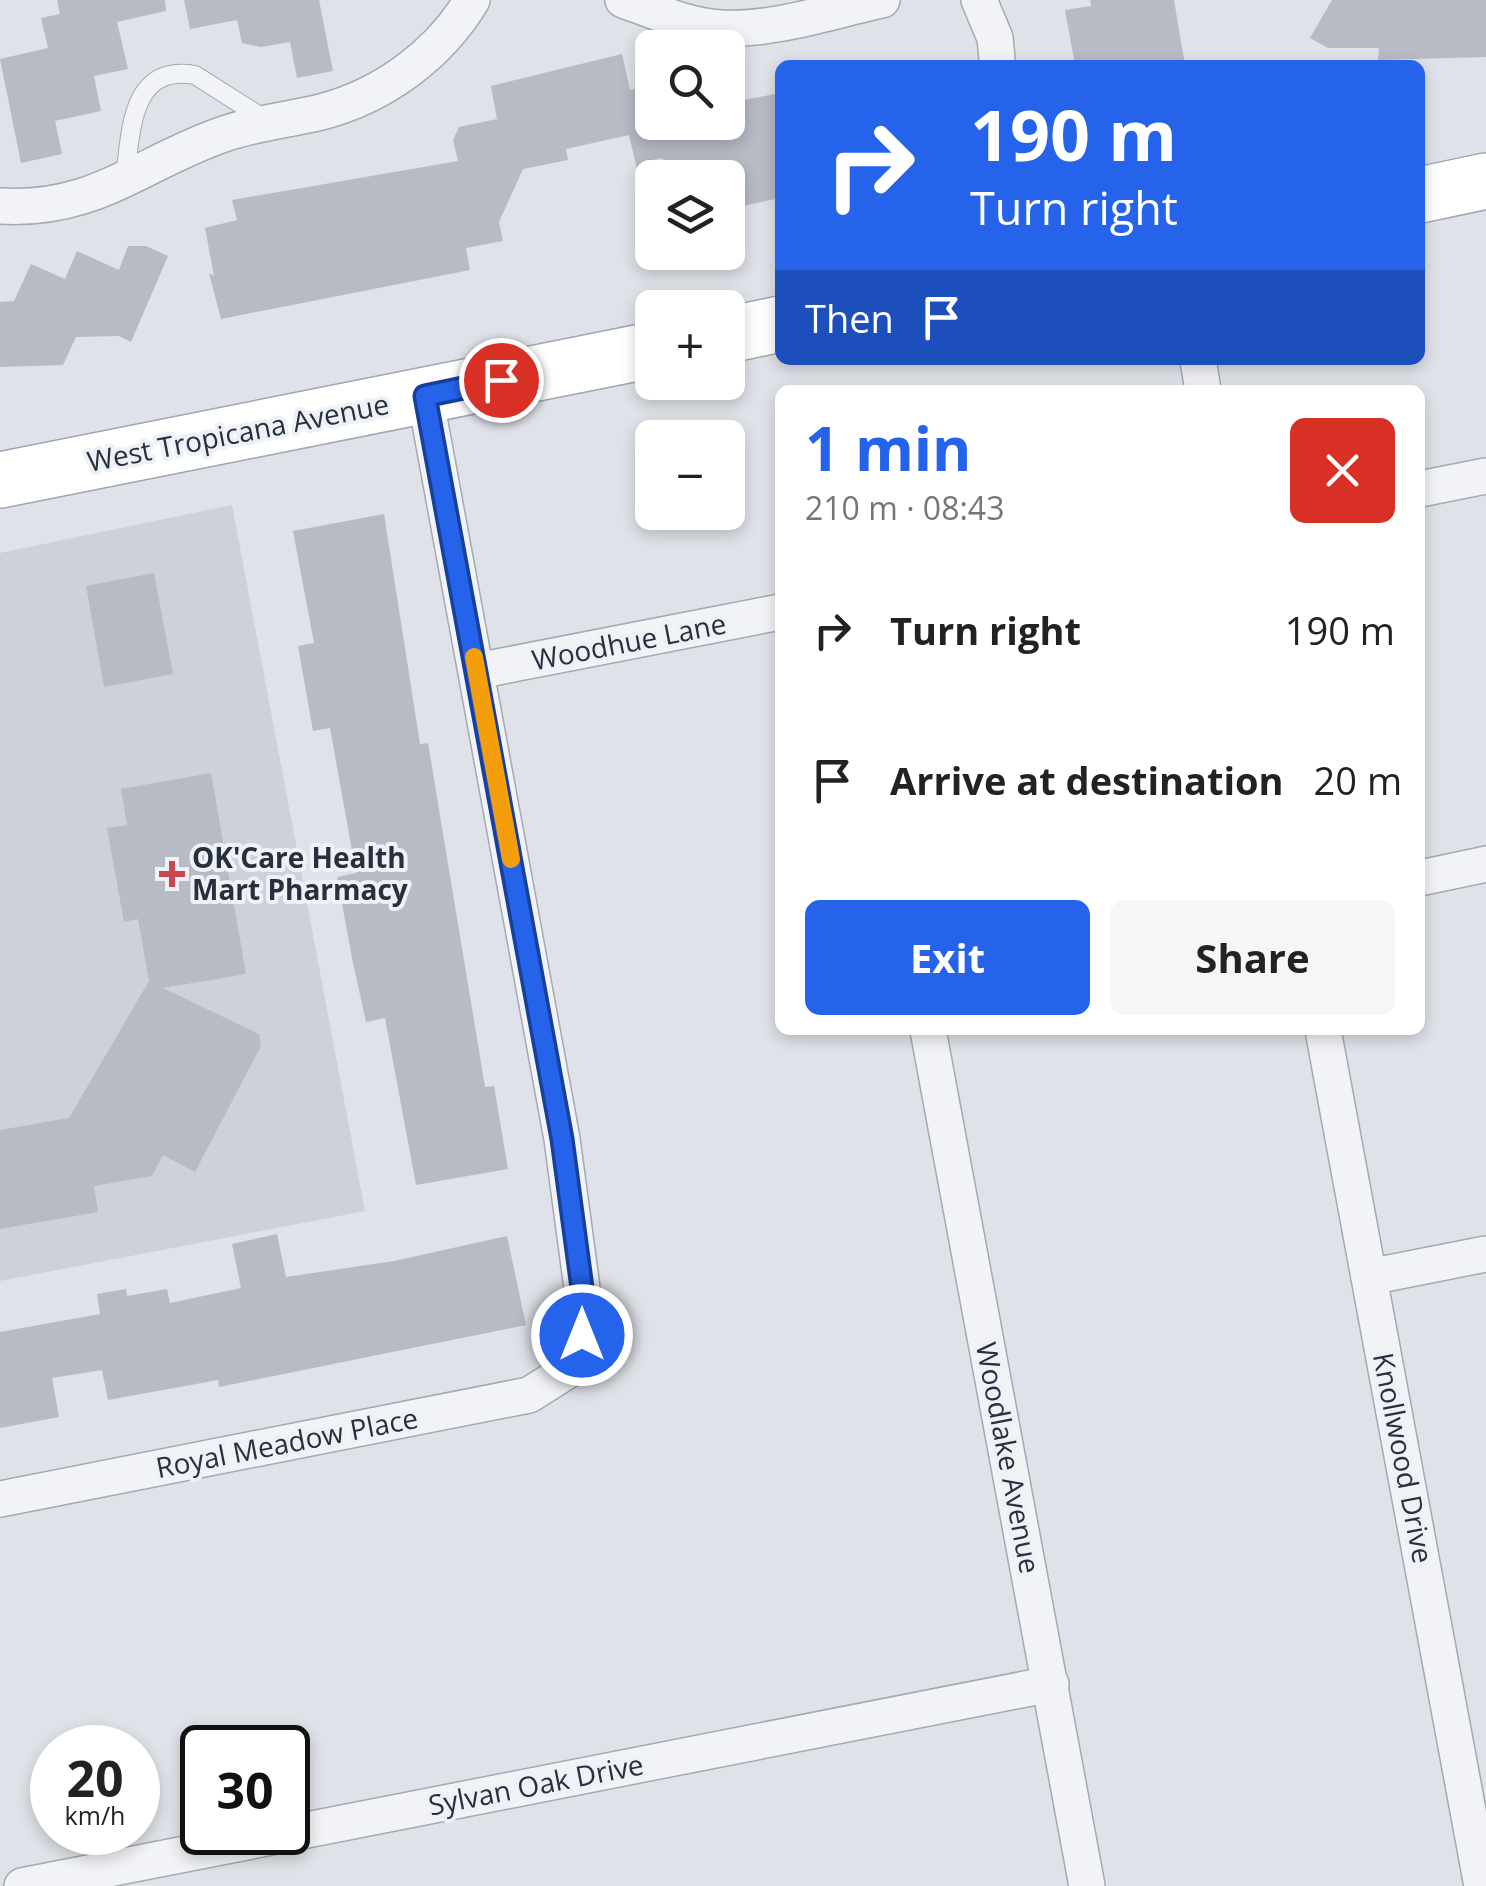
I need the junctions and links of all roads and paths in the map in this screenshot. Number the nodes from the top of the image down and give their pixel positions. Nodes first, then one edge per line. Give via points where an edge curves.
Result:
1 (472, 0) edge
2 (623, 0) edge
3 (882, 0) edge
4 (979, 0) edge
5 (997, 59) dead end
6 (270, 122) junction
7 (1486, 182) edge
8 (124, 183) junction
9 (1425, 194) edge
10 (0, 206) edge
11 (775, 325) edge
12 (745, 331) edge
13 (635, 353) edge
14 (425, 396) junction
15 (1486, 476) edge
16 (0, 480) edge
17 (1425, 488) edge
18 (775, 613) edge
19 (477, 671) junction
20 (1486, 864) edge
21 (1425, 877) edge
22 (929, 1035) edge
23 (1324, 1035) edge
24 (1486, 1254) edge
25 (1369, 1277) junction
26 (0, 1499) edge
27 (1051, 1684) junction
28 (22, 1886) edge
29 (1087, 1886) edge
30 (1482, 1886) edge

1 - 6 street via 441,42 386,85 323,112
2 - 3 street via 721,28
4 - 5 street
6 - 8 street via 205,141
6 - 8 lane via 195,75 159,79 134,114
7 - 9 main road
8 - 10 street via 76,199
11 - 12 main road
13 - 14 main road, West Tropicana Avenue
14 - 16 main road, West Tropicana Avenue
14 - 19 street
15 - 17 street
18 - 19 street, Woodhue Lane
19 - 26 street, Royal Meadow Place via 562,1139 582,1288 582,1335 567,1372 529,1395
20 - 21 street
22 - 27 street, Woodlake Avenue
23 - 25 street, Knollwood Drive
24 - 25 street
25 - 30 street, Knollwood Drive
27 - 28 street, Sylvan Oak Drive
27 - 29 street, Woodlake Avenue

